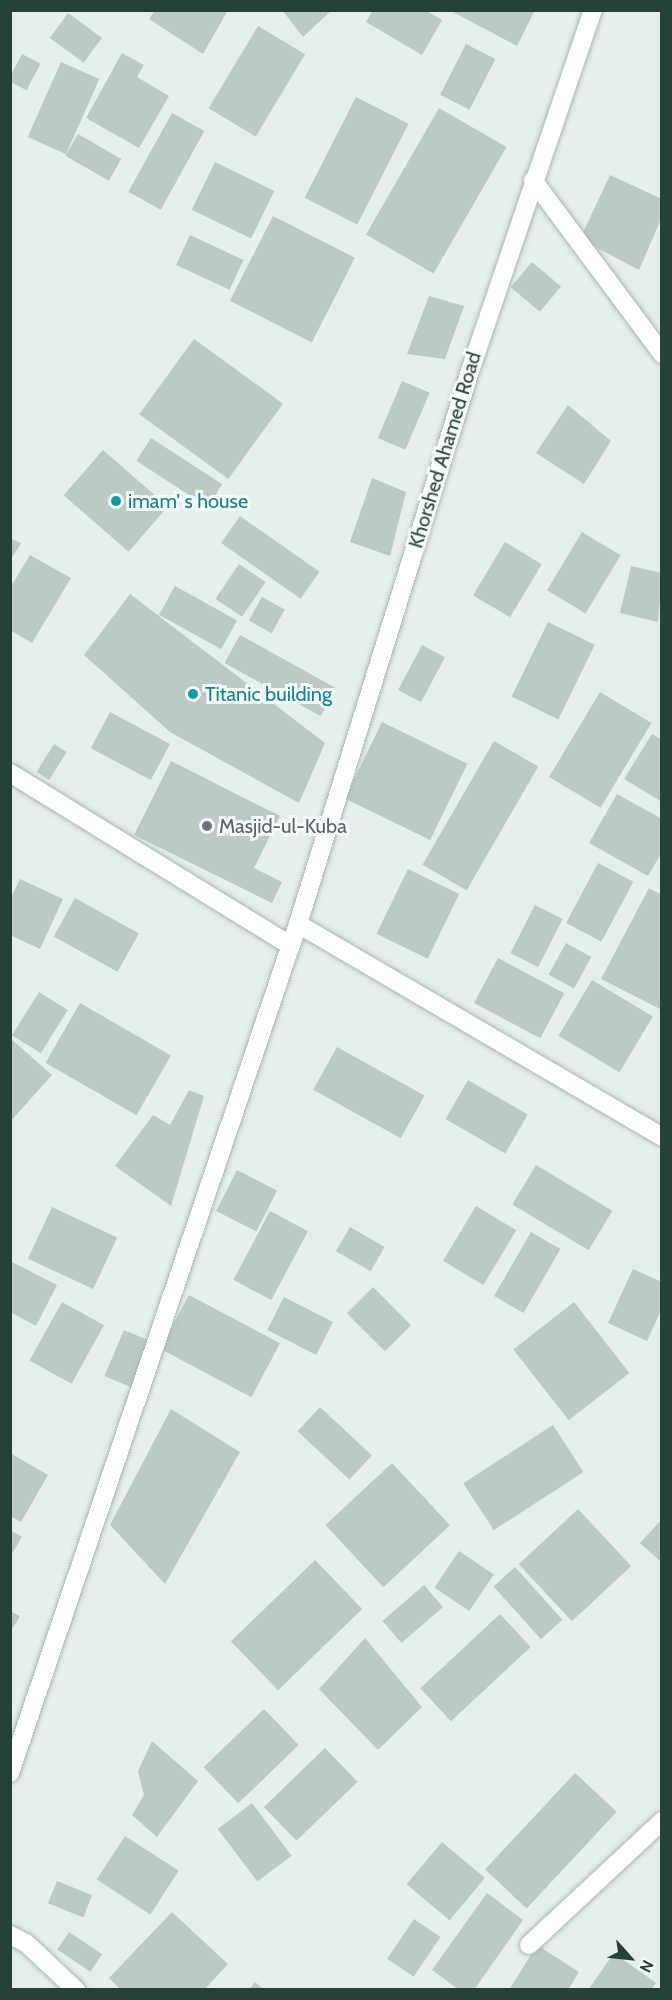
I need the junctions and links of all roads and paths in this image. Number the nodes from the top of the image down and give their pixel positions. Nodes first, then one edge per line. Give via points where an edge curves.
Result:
1 (593, 10) edge
2 (533, 180) junction
3 (662, 354) edge
4 (10, 773) edge
5 (298, 924) junction
6 (288, 944) junction
7 (662, 1137) edge
8 (10, 1773) edge
9 (662, 1821) edge
10 (10, 1935) edge
11 (529, 1944) dead end
12 (76, 1989) edge

1 - 2 street, Khorshed Ahamed Road
2 - 3 street
2 - 5 street, Khorshed Ahamed Road
4 - 6 street
5 - 6 street, Khorshed Ahamed Road
5 - 7 street
6 - 8 street, Khorshed Ahamed Road
9 - 11 street
10 - 12 street via 26,1943

